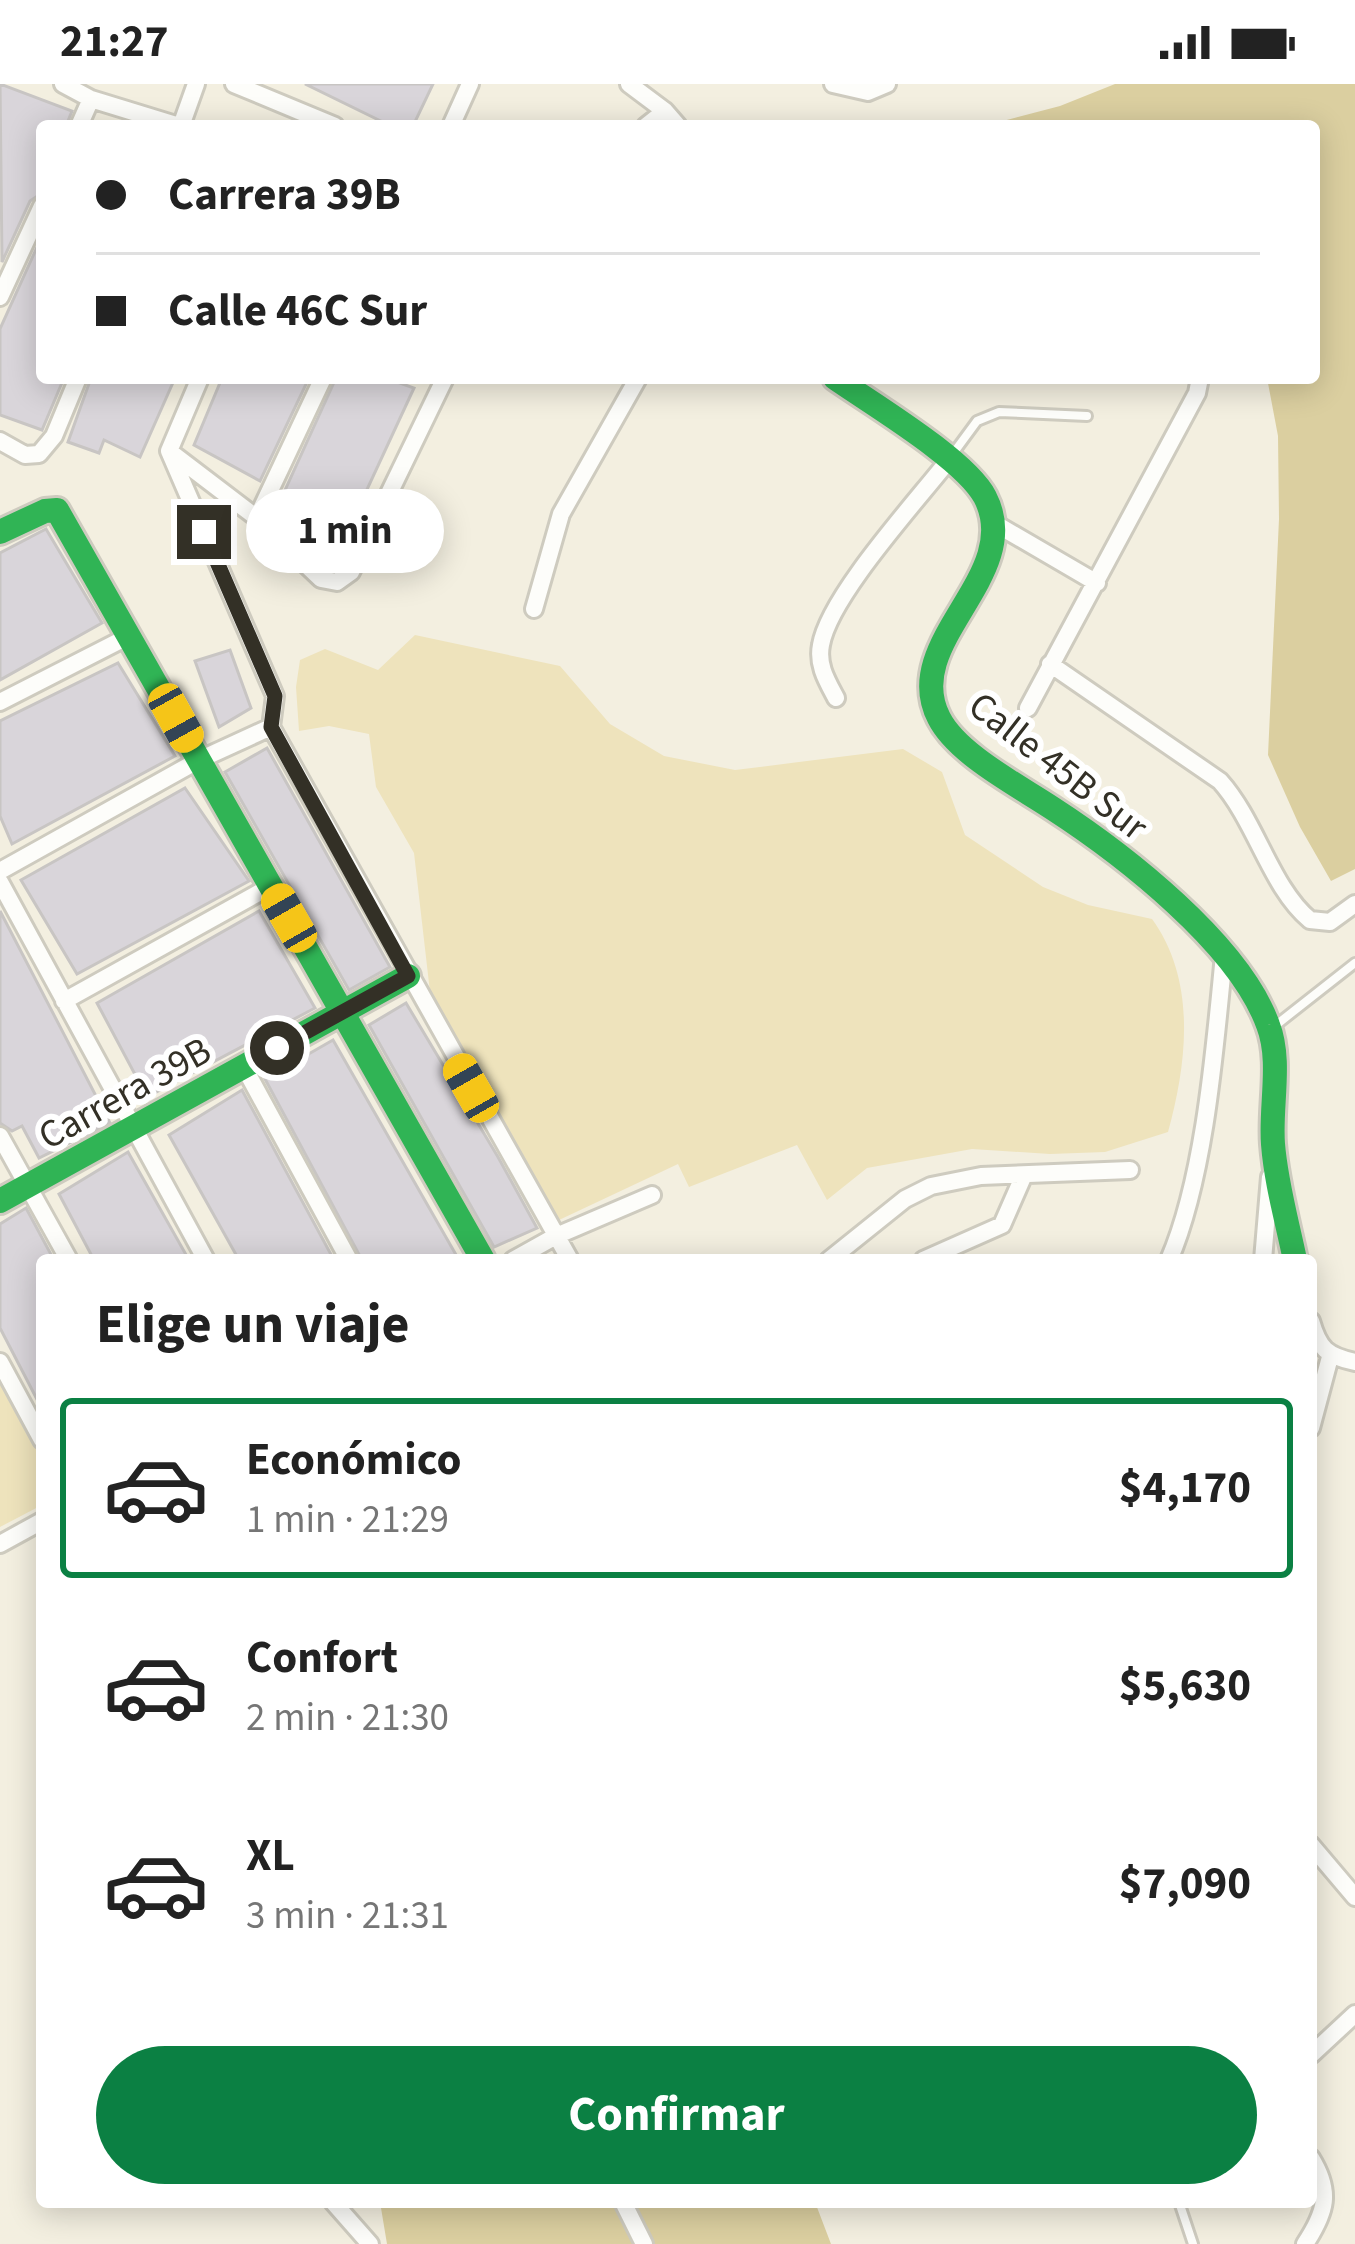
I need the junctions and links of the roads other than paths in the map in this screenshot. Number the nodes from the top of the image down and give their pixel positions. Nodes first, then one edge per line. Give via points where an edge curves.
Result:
1 (64, 84) edge
2 (196, 84) edge
3 (234, 84) edge
4 (470, 84) edge
5 (629, 84) edge
6 (833, 84) edge
7 (887, 84) edge
8 (91, 100) junction
9 (665, 111) junction
10 (82, 120) edge
11 (159, 120) edge
12 (182, 120) edge
13 (309, 120) edge
14 (454, 120) edge
15 (654, 120) edge
16 (673, 120) edge
17 (36, 219) edge
18 (0, 297) edge
19 (76, 384) edge
20 (197, 384) edge
21 (320, 384) edge
22 (442, 384) edge
23 (635, 384) edge
24 (843, 384) edge
25 (1199, 384) edge
26 (1087, 416) dead end
27 (0, 441) edge
28 (169, 451) junction
29 (948, 461) junction
30 (257, 518) junction
31 (994, 523) junction
32 (0, 532) edge
33 (1097, 583) junction
34 (534, 609) dead end
35 (131, 635) junction
36 (1050, 664) junction
37 (836, 698) dead end
38 (0, 702) edge
39 (1028, 708) dead end
40 (271, 727) junction
41 (199, 760) junction
42 (0, 871) edge
43 (0, 883) edge
44 (271, 886) junction
45 (1355, 904) edge
46 (1224, 953) junction
47 (1355, 963) edge
48 (408, 976) junction
49 (64, 1001) junction
50 (343, 1012) junction
51 (1270, 1030) junction
52 (244, 1066) junction
53 (134, 1130) junction
54 (0, 1136) edge
55 (1273, 1146) junction
56 (1130, 1170) dead end
57 (1023, 1178) junction
58 (29, 1184) junction
59 (652, 1195) dead end
60 (0, 1201) edge
61 (556, 1236) junction
62 (66, 1254) edge
63 (203, 1254) edge
64 (346, 1254) edge
65 (480, 1254) edge
66 (524, 1254) edge
67 (566, 1254) edge
68 (837, 1254) edge
69 (937, 1254) edge
70 (1171, 1254) edge
71 (1264, 1254) edge
72 (1294, 1254) edge
73 (1317, 1336) edge
74 (1330, 1357) junction
75 (0, 1362) edge
76 (1355, 1362) edge
77 (1317, 1406) edge
78 (36, 1429) edge
79 (36, 1524) edge
80 (0, 1544) edge
81 (1317, 1852) edge
82 (1355, 1897) edge
83 (1355, 2014) edge
84 (1317, 2042) edge
85 (1317, 2172) edge
86 (338, 2208) edge
87 (626, 2208) edge
88 (1181, 2208) edge
89 (370, 2244) edge
90 (644, 2244) edge
91 (1193, 2244) edge
92 (1305, 2244) edge

1 - 8 street
2 - 12 street
3 - 13 street
4 - 14 street
5 - 9 street
6 - 7 street via 868,92
8 - 10 street
8 - 11 street
9 - 15 street
9 - 16 street
17 - 18 street
19 - 27 street via 39,454
20 - 28 street
21 - 30 street
22 - 30 street via 351,572 338,582 321,579
23 - 34 street via 561,514
24 - 29 street
25 - 33 street
26 - 29 lane via 985,416
28 - 30 street
28 - 40 street via 275,696
29 - 31 street via 983,494
29 - 37 street via 834,608 820,646
31 - 33 street
31 - 46 street, Calle 45B Sur via 992,547 932,674 940,720 1191,916
32 - 35 street via 57,511
33 - 36 street
35 - 38 street
35 - 41 street
36 - 39 street
36 - 45 street via 1220,782 1310,920 1330,922
40 - 41 street
40 - 48 street
41 - 42 street
41 - 44 street
43 - 49 street
44 - 49 street
44 - 50 street
46 - 51 street, Calle 45B Sur
46 - 70 street via 1194,1168
47 - 51 lane
48 - 50 street, Carrera 39B
48 - 61 street
49 - 53 street
50 - 52 street, Carrera 39B
50 - 65 street
51 - 55 street
52 - 53 street, Carrera 39B
52 - 64 street
53 - 58 street, Carrera 39B
53 - 63 street
54 - 58 street
55 - 71 street
55 - 72 street
56 - 57 street
57 - 68 street via 981,1176 921,1190
57 - 69 street via 1002,1225
58 - 60 street, Carrera 39B
58 - 62 street
59 - 61 street
61 - 66 street
61 - 67 street
73 - 74 street
74 - 76 street
74 - 77 street
75 - 78 street
79 - 80 street
81 - 82 street
83 - 84 street
85 - 92 street via 1327,2194
86 - 89 street
87 - 90 street
88 - 91 lane

